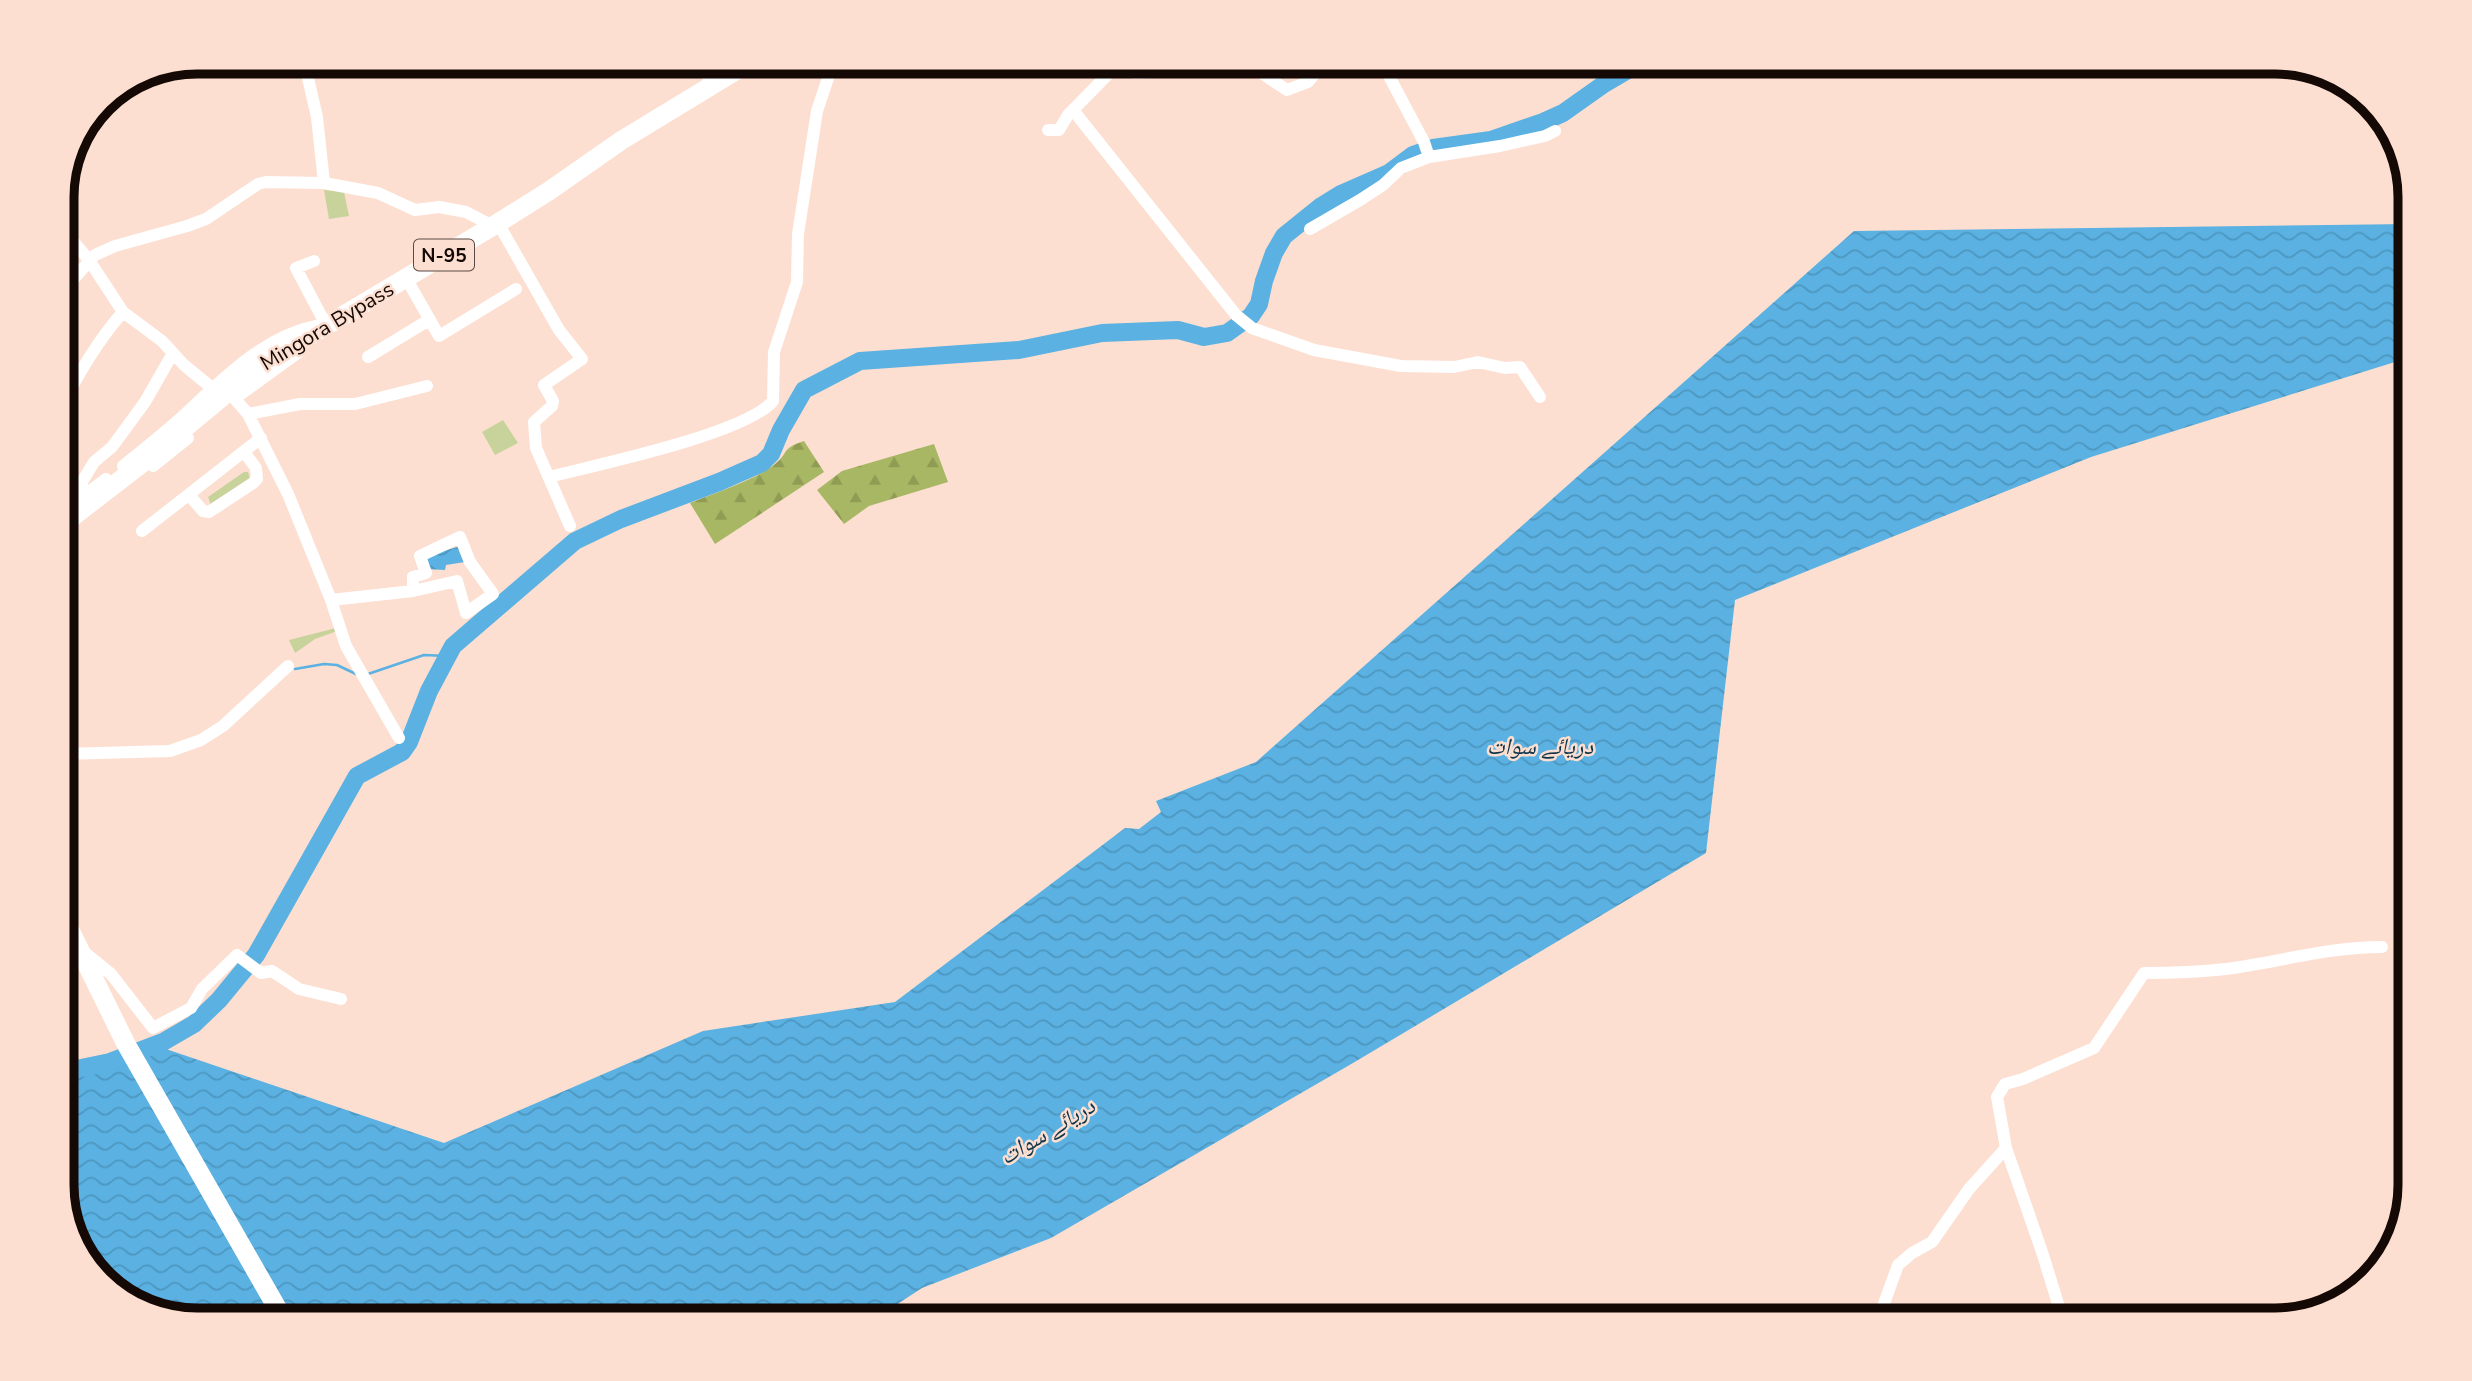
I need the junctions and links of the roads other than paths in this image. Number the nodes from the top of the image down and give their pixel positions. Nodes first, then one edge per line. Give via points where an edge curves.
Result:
1 (307, 74) edge
2 (707, 74) edge
3 (731, 74) edge
4 (830, 74) edge
5 (1109, 74) edge
6 (1263, 74) edge
7 (1314, 74) edge
8 (1388, 74) edge
9 (712, 86) junction
10 (1073, 110) junction
11 (1048, 130) dead end
12 (1555, 131) dead end
13 (1429, 157) junction
14 (324, 183) junction
15 (496, 225) junction
16 (1310, 229) dead end
17 (74, 242) edge
18 (89, 260) junction
19 (314, 261) dead end
20 (74, 278) edge
21 (406, 278) junction
22 (516, 289) dead end
23 (123, 312) junction
24 (429, 320) junction
25 (326, 325) junction
26 (173, 353) junction
27 (368, 356) dead end
28 (74, 383) edge
29 (427, 386) dead end
30 (212, 388) junction
31 (1540, 397) dead end
32 (235, 399) junction
33 (248, 414) junction
34 (261, 439) junction
35 (244, 452) junction
36 (549, 477) junction
37 (189, 495) junction
38 (83, 496) junction
39 (74, 503) edge
40 (74, 516) edge
41 (570, 526) dead end
42 (74, 527) edge
43 (142, 531) dead end
44 (413, 591) junction
45 (331, 600) junction
46 (288, 666) dead end
47 (399, 738) dead end
48 (74, 754) edge
49 (74, 938) edge
50 (2382, 947) dead end
51 (79, 948) junction
52 (341, 999) dead end
53 (2006, 1148) junction
54 (277, 1308) edge
55 (1882, 1308) edge
56 (2059, 1308) edge

1 - 14 street
2 - 9 street
3 - 9 main road, Mingora Bypass / N-95
4 - 36 street via 817,111 798,233 797,282 774,352 773,401 745,420 701,436
5 - 10 street
6 - 7 street via 1287,90 1308,82
8 - 13 street
9 - 15 main road, Mingora Bypass / N-95
10 - 11 street via 1059,130
10 - 31 street via 1252,328 1314,351 1401,366 1454,367 1478,362 1520,367
12 - 13 street via 1500,146
13 - 16 street via 1401,168 1360,200
14 - 15 street via 378,193 415,210 439,207 466,212
14 - 18 street via 258,184 206,219 115,246
15 - 21 main road, Mingora Bypass / N-95
15 - 36 street via 559,330 582,359 544,385 552,406 534,422 536,448
17 - 18 street
18 - 20 street
18 - 23 street
19 - 25 street via 296,268
21 - 24 street
21 - 25 main road, Mingora Bypass / N-95
22 - 24 street via 439,337
23 - 26 street
23 - 28 street
24 - 27 street
25 - 30 street via 298,330
25 - 32 street via 306,347
25 - 40 main road, Mingora Bypass / N-95 via 262,363
26 - 30 street
26 - 38 street via 145,402 112,447 94,462 82,482
29 - 33 street via 355,404 300,404
30 - 38 street via 158,438
32 - 33 street
32 - 42 street
33 - 34 street
34 - 35 street
34 - 45 street
35 - 37 street
35 - 37 street via 256,468 253,483 209,512 202,511
36 - 41 street
37 - 43 street
38 - 39 street
44 - 44 street via 413,577 426,573 421,556 460,537 470,562 493,593 466,613 457,580
44 - 45 street
45 - 47 street via 346,646
46 - 48 street via 223,726 201,740 170,751
49 - 51 main road
50 - 53 street via 2318,951 2227,969 2144,973 2094,1048 2006,1084 1997,1097
51 - 52 street via 111,974 153,1028 191,1008 202,989 237,955 261,973 272,971 299,989
51 - 54 main road via 113,1018
53 - 55 street via 1969,1189 1932,1242 1898,1265
53 - 56 street

